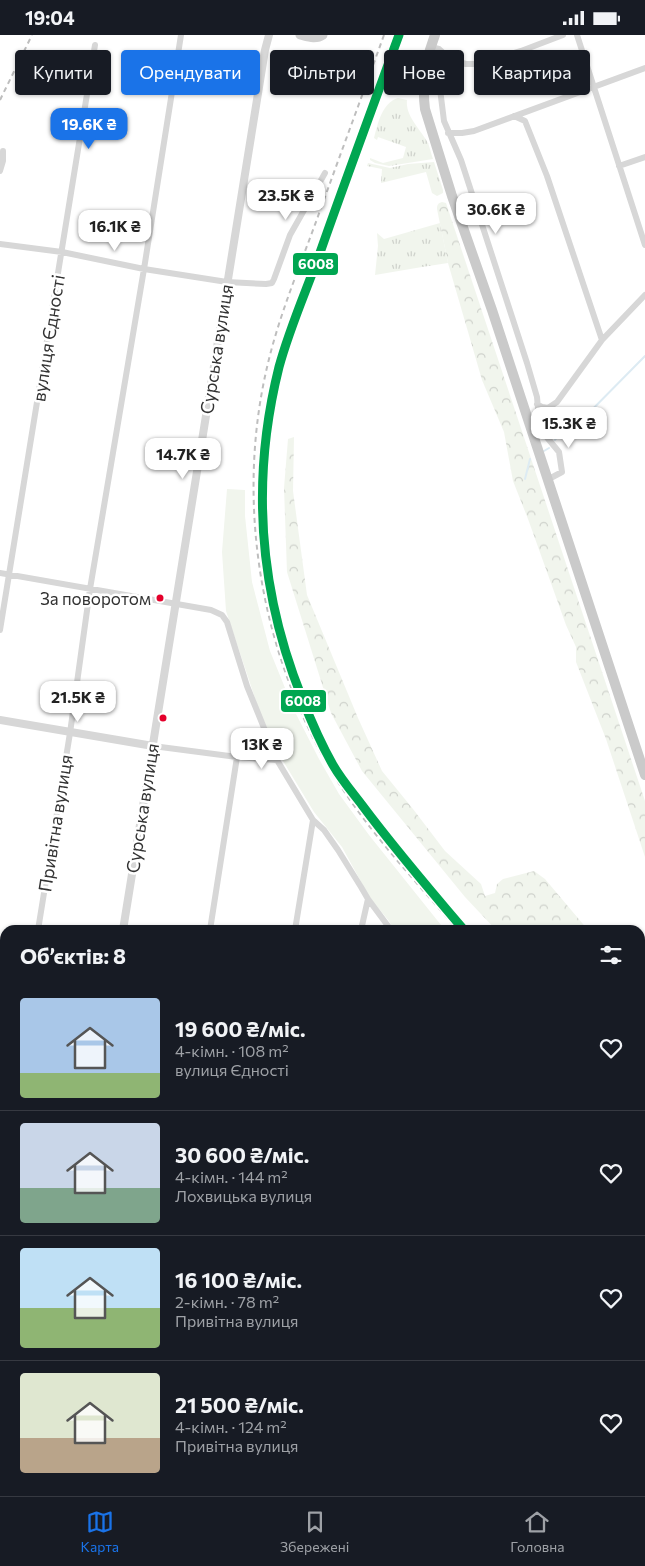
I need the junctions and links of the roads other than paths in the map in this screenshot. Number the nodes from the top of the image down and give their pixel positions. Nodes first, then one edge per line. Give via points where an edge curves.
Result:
1 (181, 35) edge
2 (269, 35) edge
3 (300, 35) edge
4 (323, 35) edge
5 (435, 35) edge
6 (563, 35) edge
7 (577, 35) edge
8 (95, 45) dead end
9 (431, 47) junction
10 (440, 50) edge
11 (464, 63) edge
12 (645, 68) edge
13 (594, 87) junction
14 (441, 95) edge
15 (528, 111) junction
16 (514, 116) junction
17 (525, 121) junction
18 (448, 133) junction
19 (3, 151) dead end
20 (645, 157) edge
21 (619, 166) junction
22 (0, 171) edge
23 (325, 173) dead end
24 (0, 244) edge
25 (645, 245) edge
26 (62, 251) junction
27 (144, 269) junction
28 (227, 282) junction
29 (645, 295) edge
30 (602, 340) junction
31 (538, 404) junction
32 (547, 480) junction
33 (0, 573) edge
34 (9, 575) junction
35 (90, 589) junction
36 (174, 605) junction
37 (0, 630) edge
38 (0, 720) edge
39 (70, 733) junction
40 (153, 746) junction
41 (237, 757) junction
42 (277, 760) junction
43 (645, 775) edge
44 (312, 820) junction
45 (368, 899) junction
46 (39, 925) edge
47 (124, 925) edge
48 (211, 925) edge
49 (296, 925) edge
50 (362, 925) edge
51 (388, 925) edge

1 - 27 street, Привітна вулиця
2 - 28 street, Сурська вулиця
3 - 4 main road via 312,38
5 - 9 main road
6 - 11 street via 476,65
7 - 13 street
8 - 26 street, вулиця Єдності
9 - 10 street
9 - 32 main road via 423,94 425,109
12 - 13 street
13 - 15 street
13 - 21 street
14 - 18 street
15 - 16 street
15 - 17 street
16 - 17 street
16 - 18 street via 474,131
17 - 30 street via 547,176
18 - 31 street via 461,160
19 - 22 street
20 - 21 street
21 - 25 street
23 - 28 street via 290,235 272,283
24 - 26 street
26 - 27 street
26 - 34 street, вулиця Єдності
27 - 28 street
27 - 35 street, Привітна вулиця
28 - 36 street, Сурська вулиця
29 - 30 street
30 - 31 street via 557,402 548,408
31 - 32 street via 545,435 561,458 562,472
32 - 43 main road
33 - 34 street
34 - 35 street
34 - 37 street, вулиця Єдності
35 - 36 street
35 - 39 street, Привітна вулиця
36 - 40 street, Сурська вулиця
36 - 42 street via 211,610 222,615 227,622 247,686
38 - 39 street
39 - 40 street
39 - 46 street, Привітна вулиця
40 - 41 street
40 - 47 street, Сурська вулиця
41 - 42 street
41 - 48 street
42 - 44 street
44 - 45 street via 324,830
44 - 49 street
45 - 50 street
45 - 51 street

